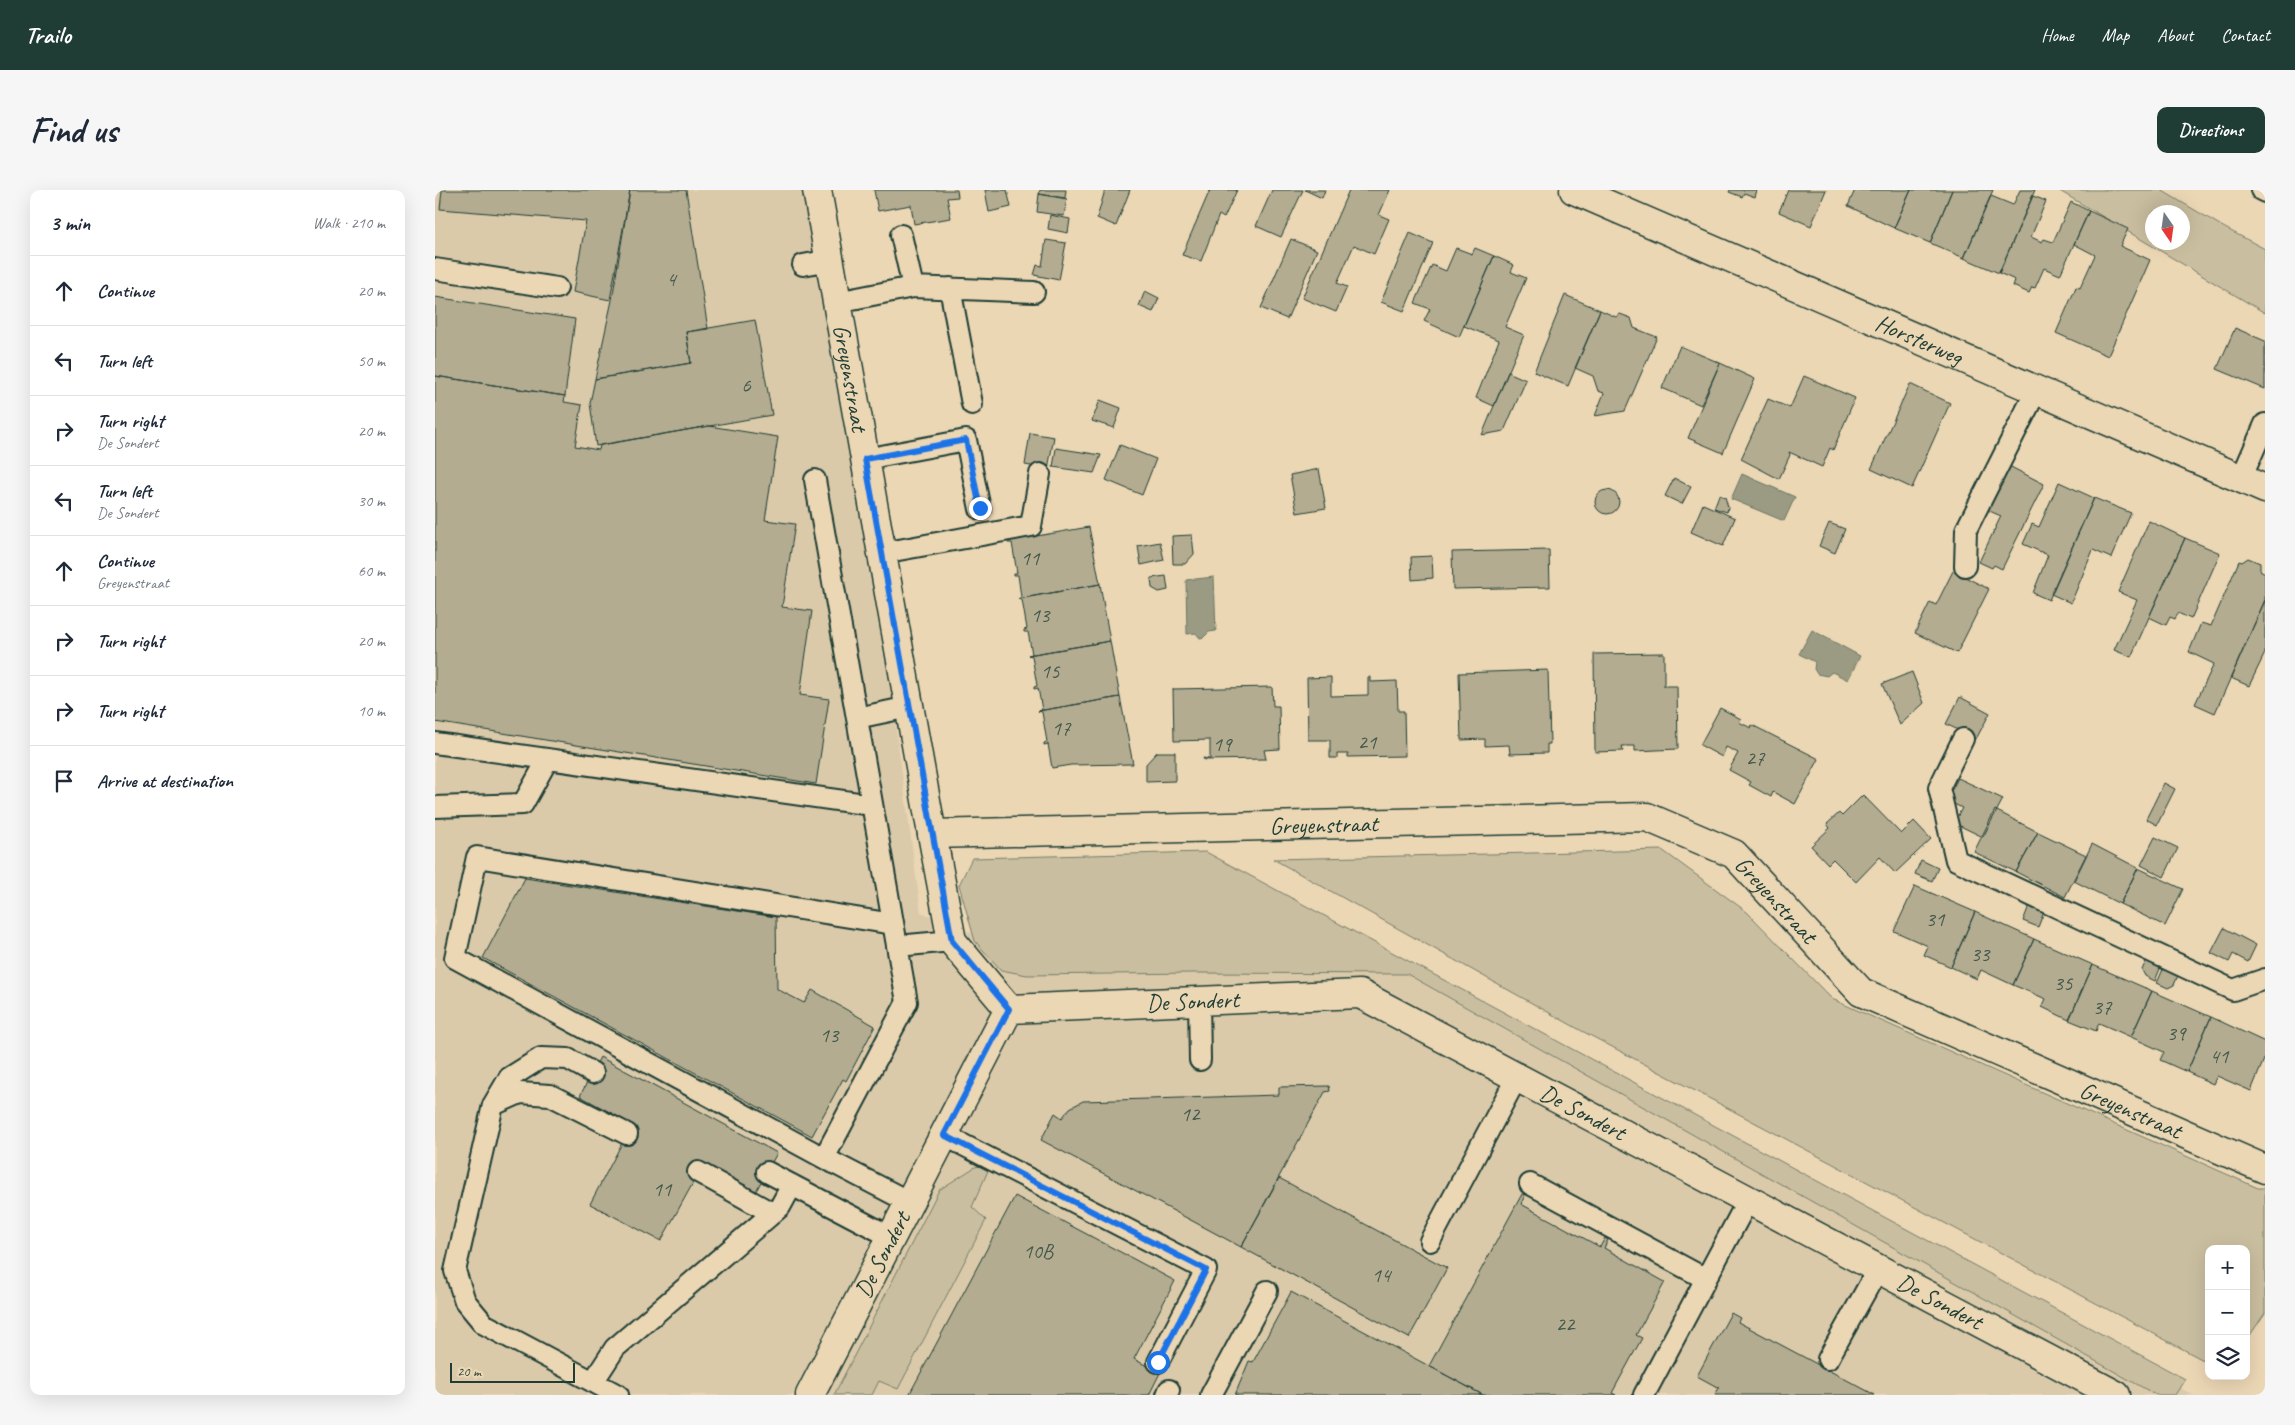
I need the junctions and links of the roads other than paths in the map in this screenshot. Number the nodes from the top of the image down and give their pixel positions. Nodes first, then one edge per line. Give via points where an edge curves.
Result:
1 (817, 190) edge
2 (1574, 190) edge
3 (2261, 190) edge
4 (2265, 192) edge
5 (901, 235) dead end
6 (830, 260) junction
7 (803, 265) dead end
8 (435, 269) edge
9 (913, 287) junction
10 (557, 288) dead end
11 (949, 288) junction
12 (1034, 292) dead end
13 (837, 302) junction
14 (2036, 391) junction
15 (972, 404) dead end
16 (2265, 424) edge
17 (865, 459) junction
18 (1040, 474) dead end
19 (815, 480) dead end
20 (2253, 484) edge
21 (980, 508) dead end
22 (882, 553) junction
23 (1965, 566) dead end
24 (909, 707) junction
25 (857, 718) junction
26 (1963, 739) dead end
27 (435, 743) edge
28 (549, 759) junction
29 (872, 805) junction
30 (435, 807) edge
31 (933, 834) junction
32 (893, 924) junction
33 (952, 941) junction
34 (897, 946) junction
35 (2265, 979) edge
36 (1199, 1000) junction
37 (1009, 1009) junction
38 (1200, 1060) dead end
39 (593, 1073) dead end
40 (1517, 1077) junction
41 (493, 1105) junction
42 (627, 1134) dead end
43 (944, 1135) junction
44 (824, 1158) junction
45 (2265, 1169) edge
46 (698, 1172) dead end
47 (767, 1172) dead end
48 (1530, 1184) dead end
49 (792, 1185) junction
50 (1748, 1200) junction
51 (909, 1202) junction
52 (772, 1213) junction
53 (891, 1237) junction
54 (1430, 1240) dead end
55 (1878, 1269) junction
56 (1706, 1279) junction
57 (1267, 1291) dead end
58 (1828, 1359) dead end
59 (1158, 1362) dead end
60 (593, 1382) junction
61 (618, 1395) edge
62 (810, 1395) edge
63 (1211, 1395) edge
64 (1644, 1395) edge
65 (2116, 1395) edge

1 - 6 street, Greyenstraat
2 - 14 street, Horsterweg
3 - 4 lane
5 - 9 lane
6 - 7 lane
6 - 13 street, Greyenstraat
8 - 10 lane
9 - 11 lane
9 - 13 lane
11 - 12 lane
11 - 15 lane
13 - 17 street, Greyenstraat
14 - 20 street, Horsterweg
14 - 23 lane via 1965,530
16 - 20 lane
17 - 21 lane via 966,440
17 - 22 street, Greyenstraat
18 - 22 lane via 1031,526
19 - 25 lane
22 - 24 street, Greyenstraat
24 - 25 lane
24 - 31 street, Greyenstraat
25 - 29 lane
26 - 35 lane via 1939,788 1956,860 2233,990
27 - 28 lane
28 - 29 lane
28 - 30 lane via 523,804
29 - 32 lane
31 - 33 street
31 - 45 street, Greyenstraat via 1647,816 1734,854 1861,992
32 - 34 lane
32 - 44 lane via 477,857 455,958
33 - 34 lane
33 - 37 street
34 - 44 lane via 907,1002
36 - 37 street, De Sondert
36 - 38 lane
36 - 40 street, De Sondert via 1360,994
37 - 43 street, De Sondert
39 - 41 lane via 568,1058 541,1058 509,1078
40 - 50 street, De Sondert
40 - 54 lane
41 - 42 lane via 520,1093 550,1096
41 - 60 lane via 455,1271 465,1301 484,1324
43 - 51 street, De Sondert
43 - 59 lane via 1206,1270
44 - 51 lane
46 - 52 lane
47 - 49 lane
48 - 56 lane
49 - 52 lane via 780,1207
49 - 53 lane
50 - 55 street, De Sondert
50 - 56 lane
51 - 53 street, De Sondert
52 - 60 lane via 615,1348
53 - 62 street, De Sondert
55 - 58 lane
55 - 65 street, De Sondert
56 - 64 lane
57 - 63 lane
60 - 61 lane

